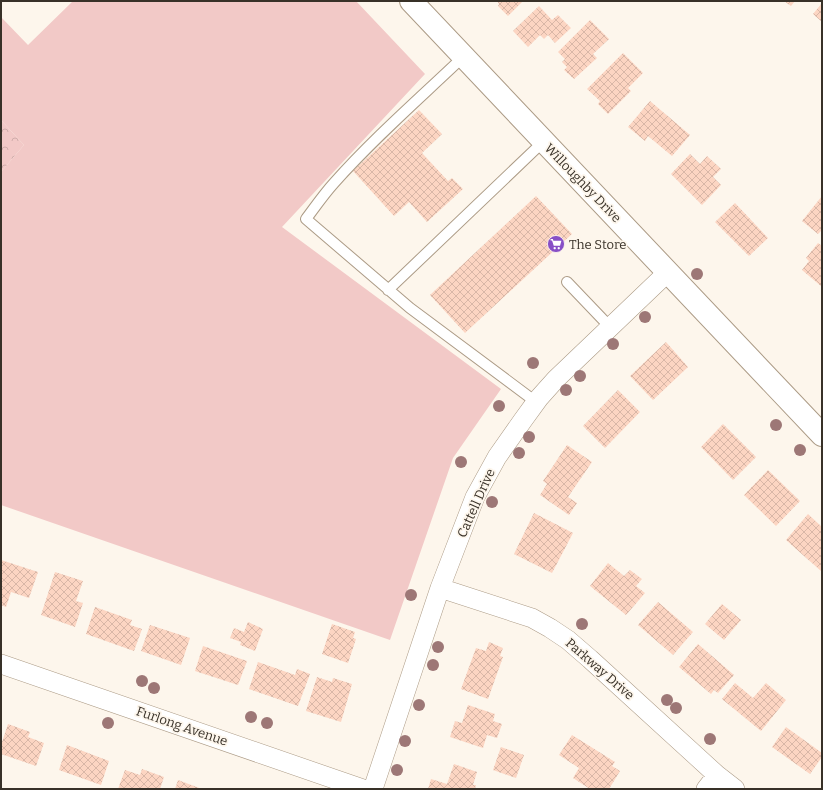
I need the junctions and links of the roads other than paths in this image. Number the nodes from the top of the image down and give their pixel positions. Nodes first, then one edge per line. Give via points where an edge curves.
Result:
1 (411, 1) edge
2 (464, 57) junction
3 (544, 141) junction
4 (668, 272) junction
5 (567, 282) dead end
6 (388, 290) junction
7 (610, 327) junction
8 (536, 402) junction
9 (822, 435) edge
10 (440, 588) junction
11 (1, 664) edge
12 (712, 782) edge
13 (364, 789) edge
14 (373, 789) edge
15 (736, 789) edge

1 - 2 street, Willoughby Drive
2 - 3 street, Willoughby Drive
2 - 6 lane via 349,167 306,219
3 - 4 street, Willoughby Drive
3 - 6 lane
4 - 7 street, Cattell Drive
4 - 9 street, Willoughby Drive
5 - 7 lane
6 - 8 lane
7 - 8 street, Cattell Drive
8 - 10 street, Cattell Drive via 502,451 475,497
10 - 12 street, Parkway Drive via 532,618 568,640
10 - 14 street, Cattell Drive
11 - 13 street, Furlong Avenue
12 - 15 street, Parkway Drive

